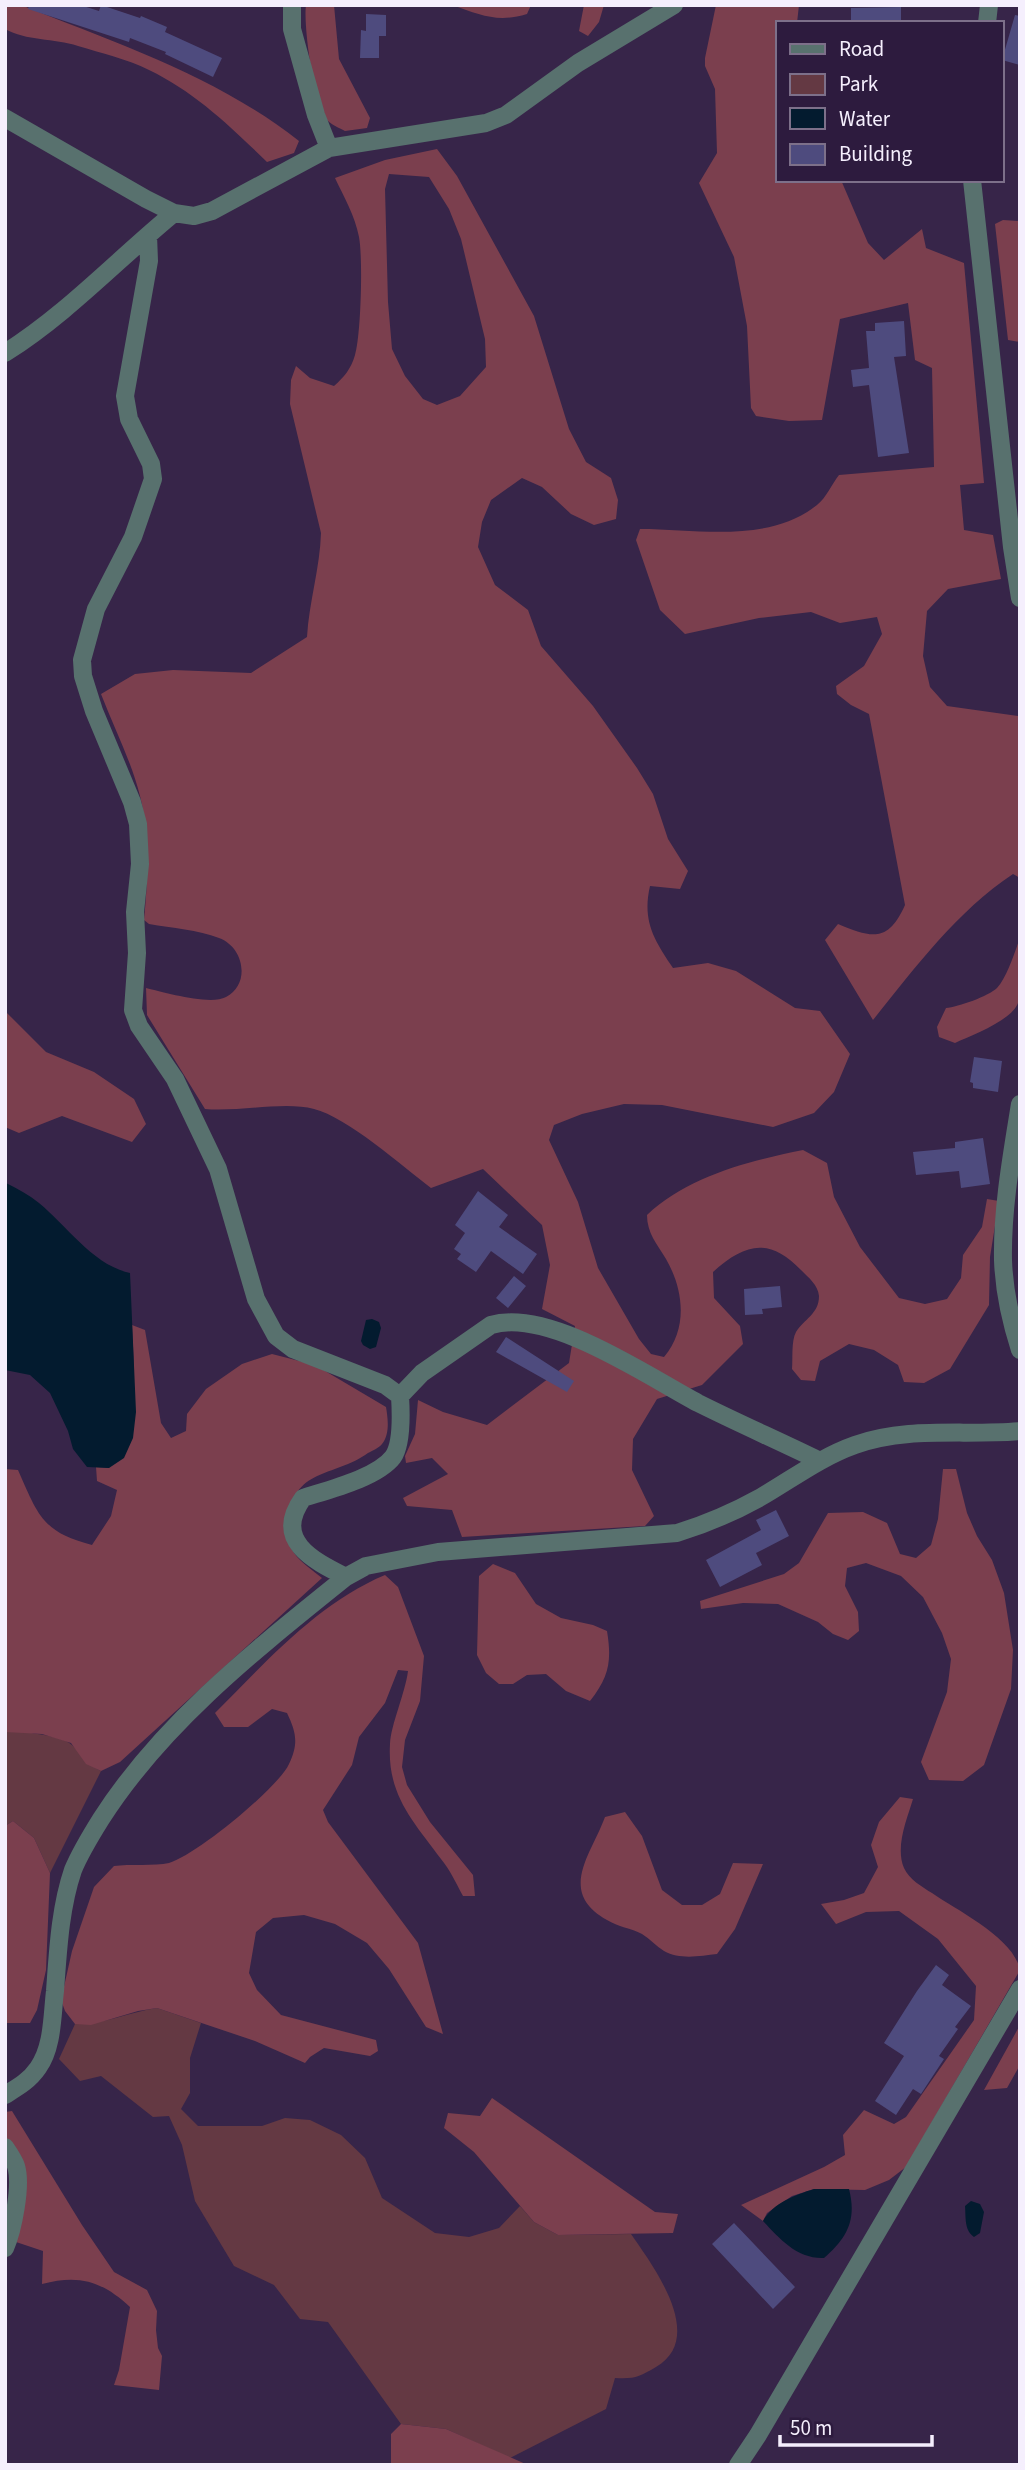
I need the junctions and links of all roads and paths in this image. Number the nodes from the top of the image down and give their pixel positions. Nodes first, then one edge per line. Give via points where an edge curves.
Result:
1 (292, 5) edge
2 (674, 5) edge
3 (5, 118) edge
4 (329, 148) junction
5 (972, 182) edge
6 (174, 213) junction
7 (148, 234) junction
8 (5, 353) edge
9 (1020, 598) edge
10 (1020, 1104) edge
11 (1020, 1350) edge
12 (401, 1396) junction
13 (1020, 1431) edge
14 (820, 1461) junction
15 (346, 1577) junction
16 (1020, 1989) edge
17 (5, 2095) edge
18 (5, 2147) edge
19 (5, 2248) edge
20 (737, 2465) edge

1 - 4 street via 292,29
2 - 4 street via 578,63 506,115 486,123
3 - 6 street
4 - 6 street via 212,211 194,216
5 - 9 street
6 - 7 street
7 - 8 street
7 - 12 street via 149,261 125,396 129,419 152,464 153,479 133,537 96,609 82,660 94,711 138,824 133,1010 175,1079 218,1169 256,1299 276,1336 293,1349 374,1380
10 - 11 street via 1003,1259
12 - 14 street via 422,1373 491,1325 526,1323 575,1337
12 - 15 street via 400,1435 394,1456 372,1474 303,1498 296,1507 292,1532 297,1545 322,1566
13 - 14 street via 888,1435
14 - 15 street via 748,1504 677,1533 438,1552 366,1566
15 - 17 street via 233,1672 144,1760 117,1794 74,1870 63,1911 45,2054 25,2083
16 - 20 street
18 - 19 street via 16,2166 18,2184

